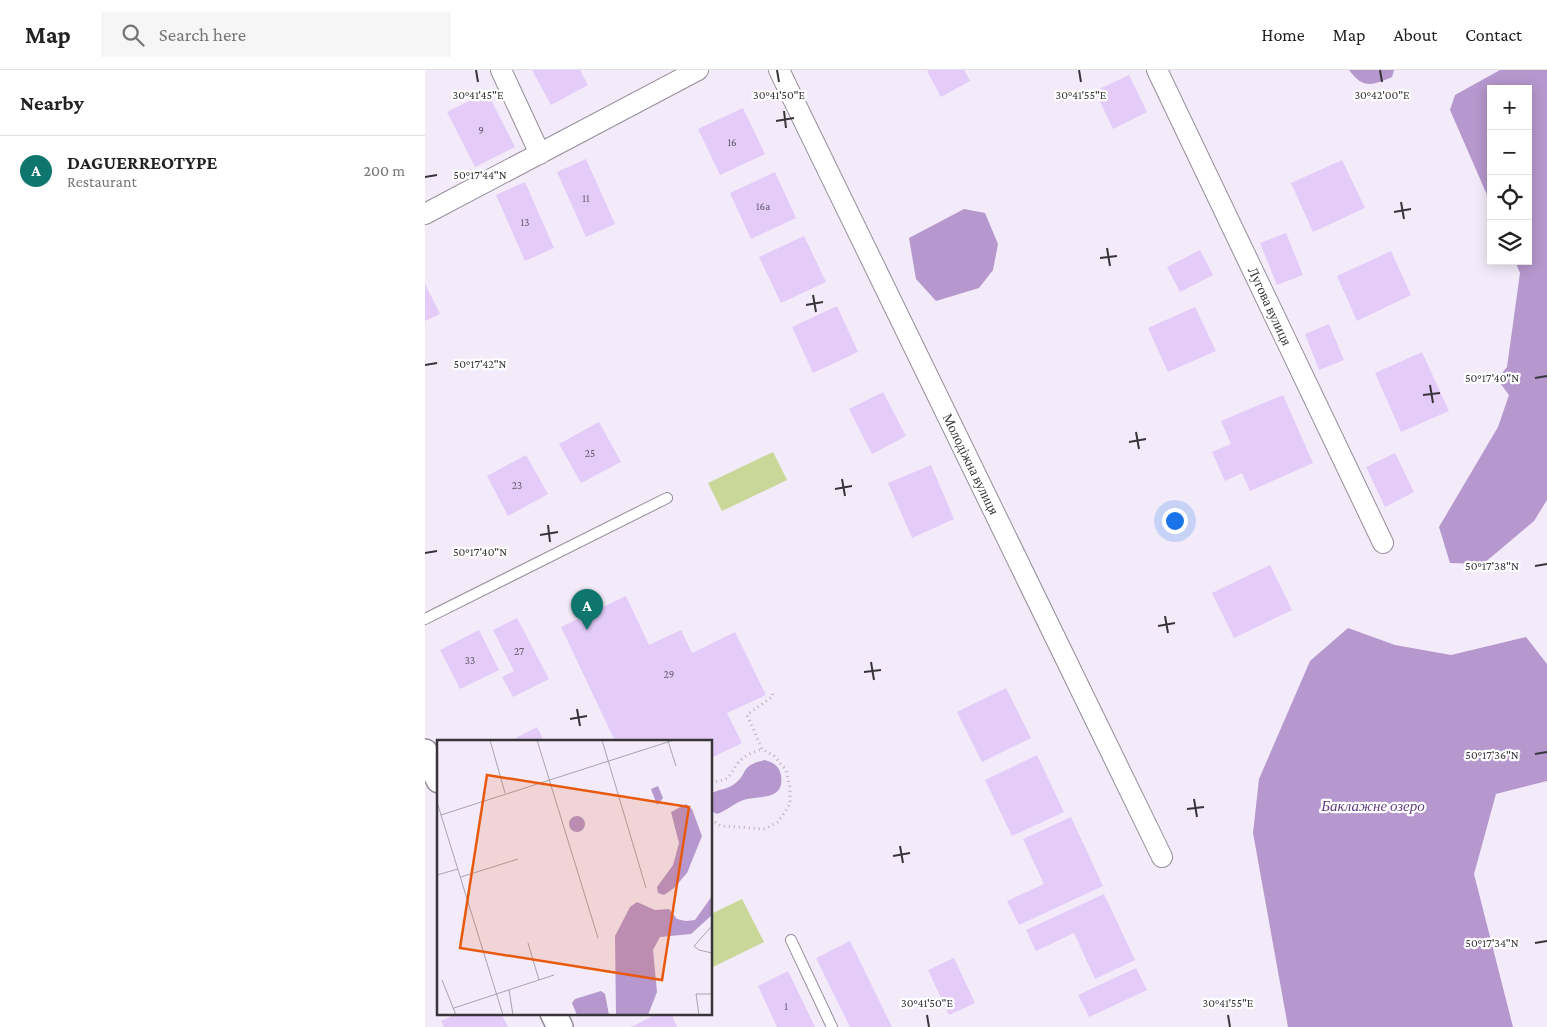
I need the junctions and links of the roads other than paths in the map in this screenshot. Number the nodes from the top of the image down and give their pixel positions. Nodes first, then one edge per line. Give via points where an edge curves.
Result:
1 (501, 70) edge
2 (698, 70) edge
3 (779, 70) edge
4 (1157, 70) edge
5 (540, 154) junction
6 (425, 214) edge
7 (667, 498) dead end
8 (1383, 543) dead end
9 (425, 619) edge
10 (425, 752) edge
11 (437, 776) edge
12 (1162, 857) dead end
13 (791, 940) dead end
14 (554, 1014) edge
15 (560, 1027) edge
16 (832, 1027) edge

1 - 5 street
2 - 5 street
3 - 12 street, Молодіжна вулиця
4 - 8 street, Лугова вулиця
5 - 6 street
7 - 9 lane
10 - 11 street
13 - 16 lane
14 - 15 street

